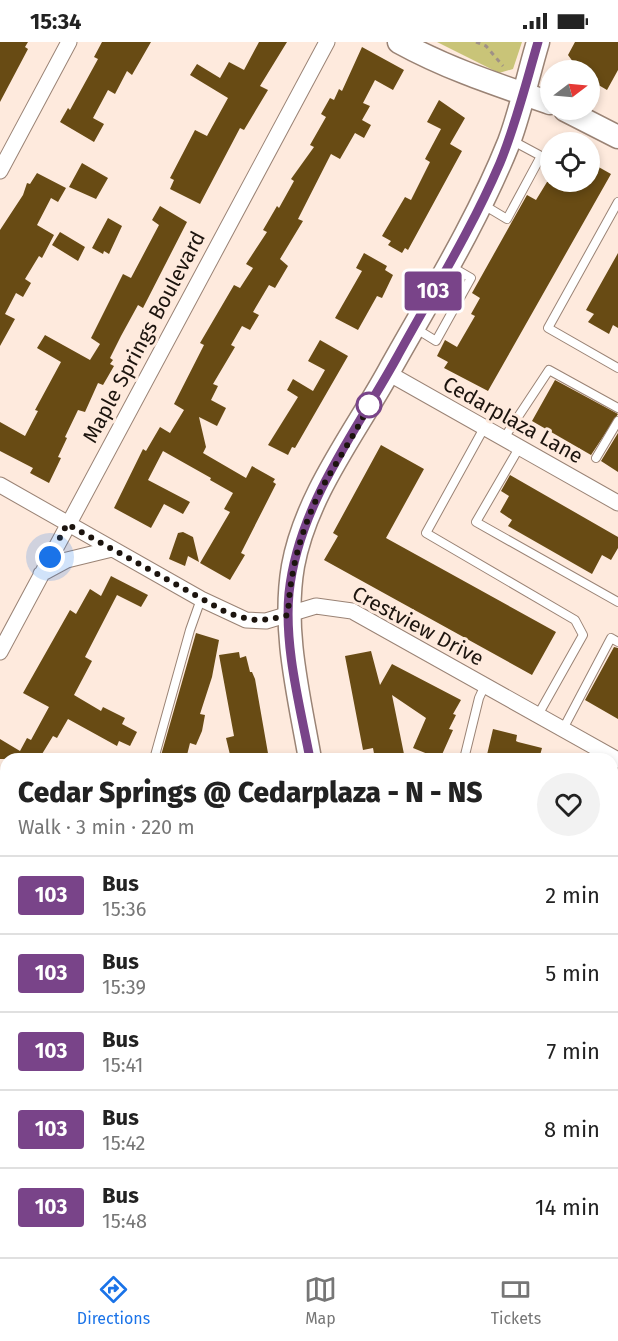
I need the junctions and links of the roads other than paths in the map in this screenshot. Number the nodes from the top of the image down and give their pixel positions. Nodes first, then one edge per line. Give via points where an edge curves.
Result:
1 (69, 42) edge
2 (327, 42) edge
3 (399, 42) edge
4 (538, 42) edge
5 (524, 94) junction
6 (540, 100) edge
7 (585, 120) edge
8 (618, 137) edge
9 (510, 139) junction
10 (0, 171) edge
11 (618, 202) edge
12 (481, 203) junction
13 (618, 368) edge
14 (388, 374) junction
15 (618, 408) edge
16 (618, 421) edge
17 (484, 428) junction
18 (504, 439) junction
19 (519, 448) junction
20 (596, 458) dead end
21 (0, 485) edge
22 (618, 503) edge
23 (67, 524) junction
24 (112, 549) junction
25 (41, 574) junction
26 (201, 599) junction
27 (618, 602) edge
28 (288, 615) junction
29 (618, 642) edge
30 (0, 652) edge
31 (485, 685) junction
32 (538, 715) junction
33 (563, 729) junction
34 (156, 753) edge
35 (309, 753) edge
36 (465, 753) edge
37 (593, 753) edge

1 - 10 street
2 - 23 street, Maple Springs Boulevard
3 - 5 main road via 435,62
4 - 5 main road
5 - 6 main road
5 - 9 main road
7 - 8 main road
9 - 12 main road
9 - 12 lane via 541,156 507,219
11 - 13 lane via 548,328
12 - 14 main road
14 - 17 street, Cedarplaza Lane
14 - 28 main road via 310,514 294,564
15 - 18 lane via 549,370
16 - 20 lane
17 - 18 street, Cedarplaza Lane
17 - 32 lane via 426,533 575,620 583,635
18 - 19 street, Cedarplaza Lane
19 - 22 street, Cedarplaza Lane
19 - 27 lane via 477,522
21 - 23 street, Crestview Drive
23 - 24 street, Crestview Drive
23 - 25 street, Maple Springs Boulevard
24 - 25 street via 67,560
24 - 26 street, Crestview Drive
25 - 30 street, Maple Springs Boulevard
26 - 28 street, Crestview Drive via 246,620
26 - 34 lane
28 - 31 street, Crestview Drive via 316,606 352,611
28 - 35 main road
29 - 33 lane via 611,638
31 - 32 street, Crestview Drive
31 - 36 lane
32 - 33 street, Crestview Drive
33 - 37 street, Crestview Drive

